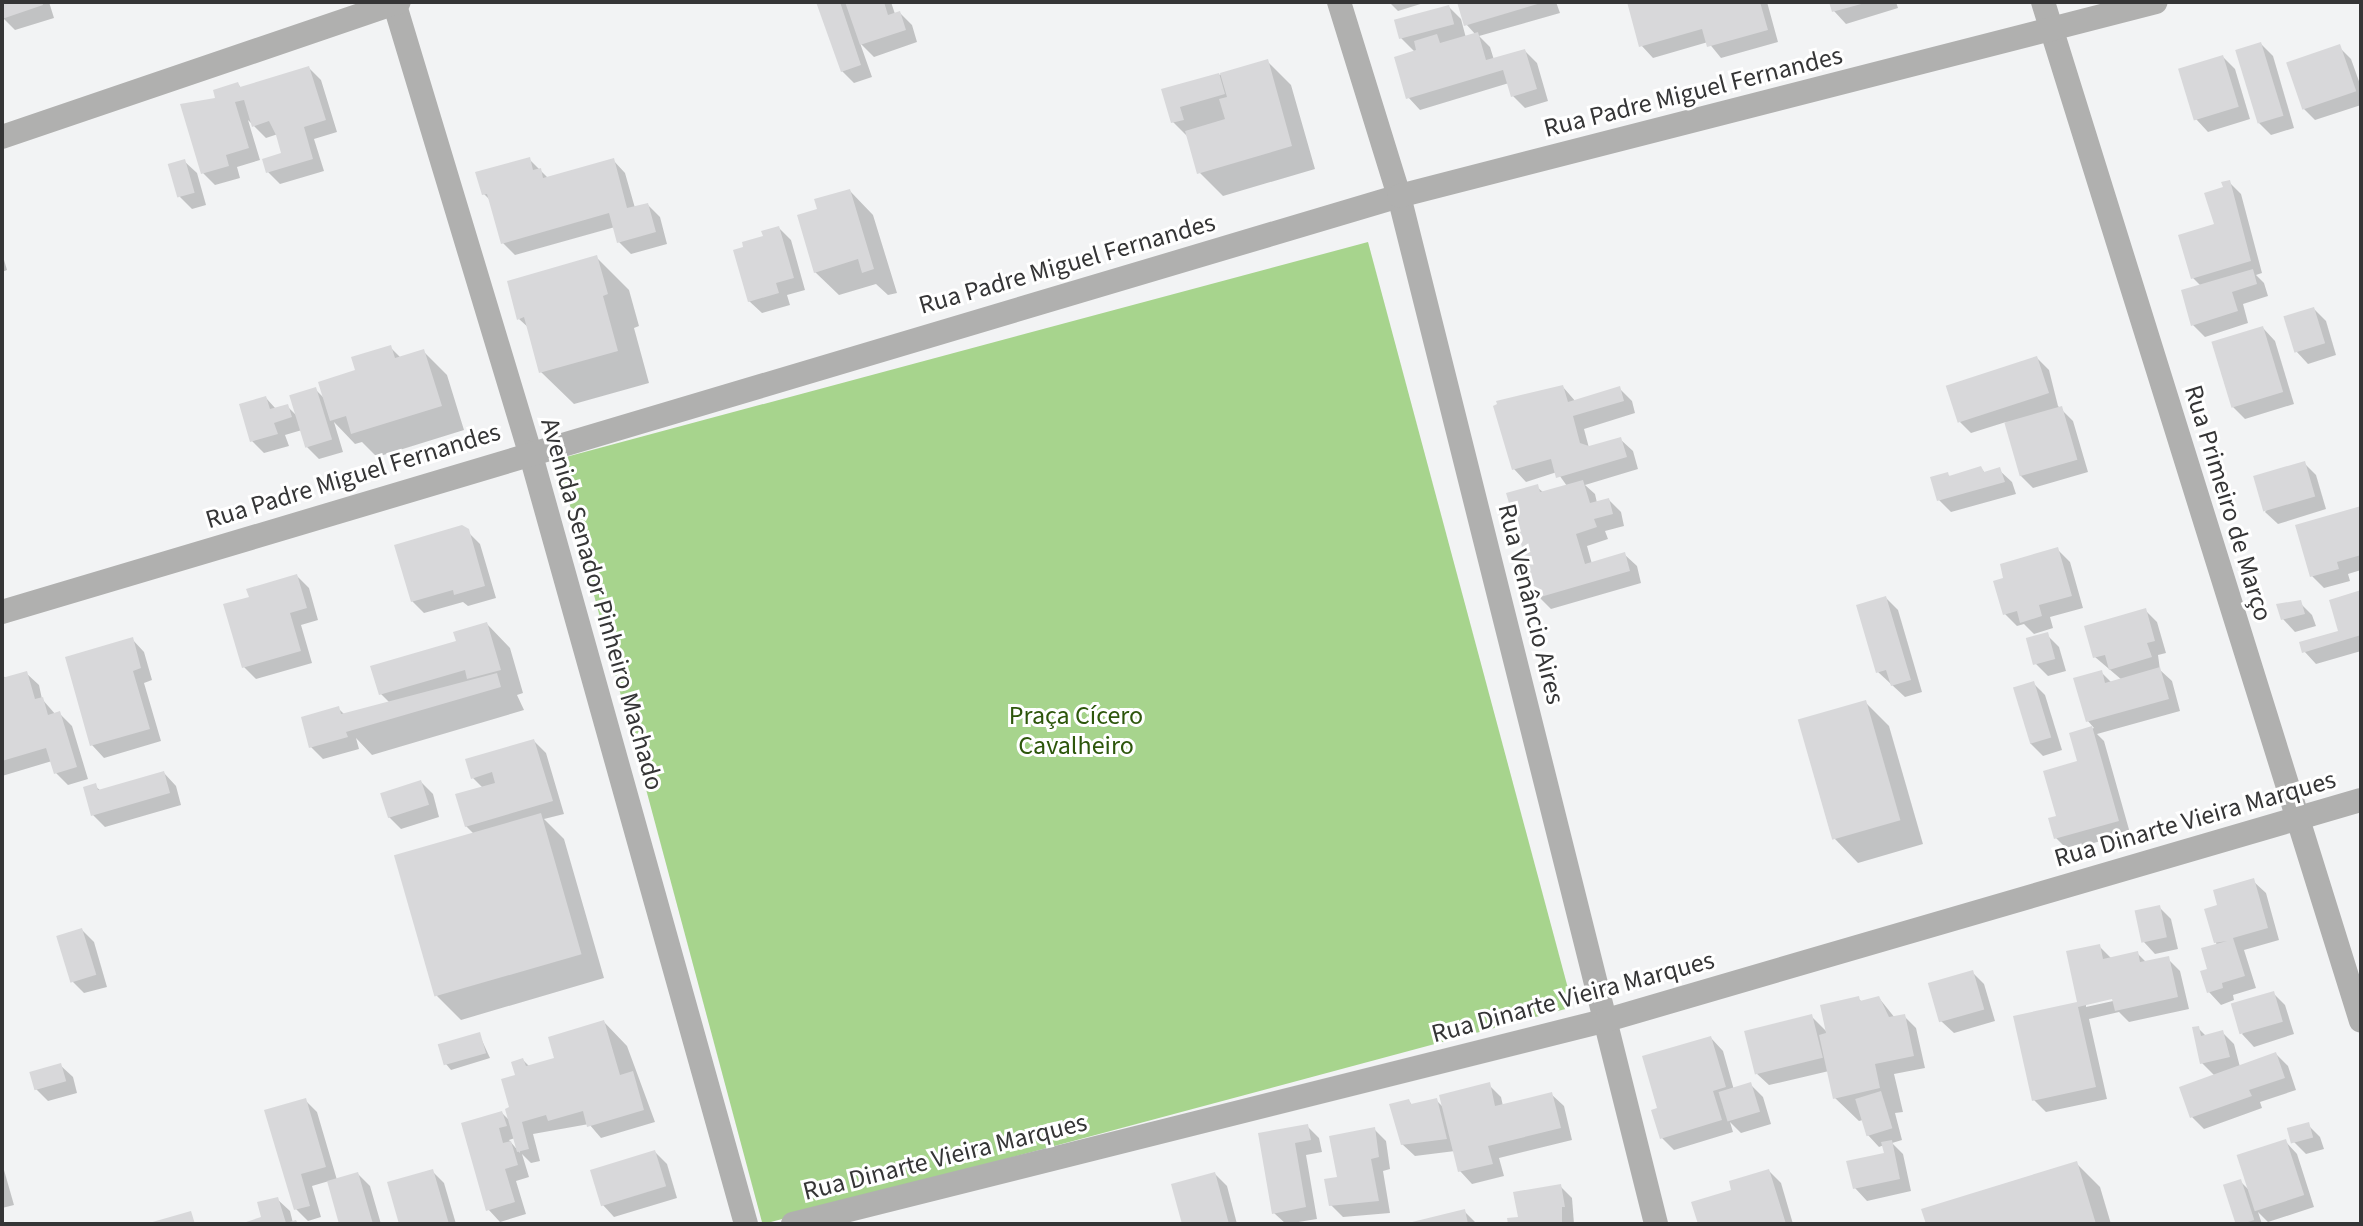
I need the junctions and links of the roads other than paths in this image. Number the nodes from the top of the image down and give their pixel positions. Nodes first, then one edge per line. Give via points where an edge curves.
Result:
1 (396, 2) edge
2 (1339, 2) edge
3 (2043, 2) edge
4 (2156, 2) edge
5 (2052, 30) junction
6 (2, 137) edge
7 (1399, 196) junction
8 (530, 452) junction
9 (2, 612) edge
10 (2361, 800) edge
11 (2297, 819) junction
12 (1607, 1020) junction
13 (2361, 1021) edge
14 (746, 1224) edge
15 (793, 1224) edge
16 (1656, 1224) edge

1 - 6 street
1 - 8 street, Avenida Senador Pinheiro Machado
2 - 7 street, Rua Venâncio Aires
3 - 5 street, Rua Primeiro de Março
4 - 5 street, Rua Padre Miguel Fernandes
5 - 7 street, Rua Padre Miguel Fernandes
5 - 11 street, Rua Primeiro de Março
7 - 8 street, Rua Padre Miguel Fernandes
7 - 12 street, Rua Venâncio Aires
8 - 9 street, Rua Padre Miguel Fernandes
8 - 14 street, Avenida Senador Pinheiro Machado
10 - 11 street, Rua Dinarte Vieira Marques
11 - 12 street, Rua Dinarte Vieira Marques
11 - 13 street, Rua Primeiro de Março
12 - 15 street, Rua Dinarte Vieira Marques
12 - 16 street, Rua Venâncio Aires

